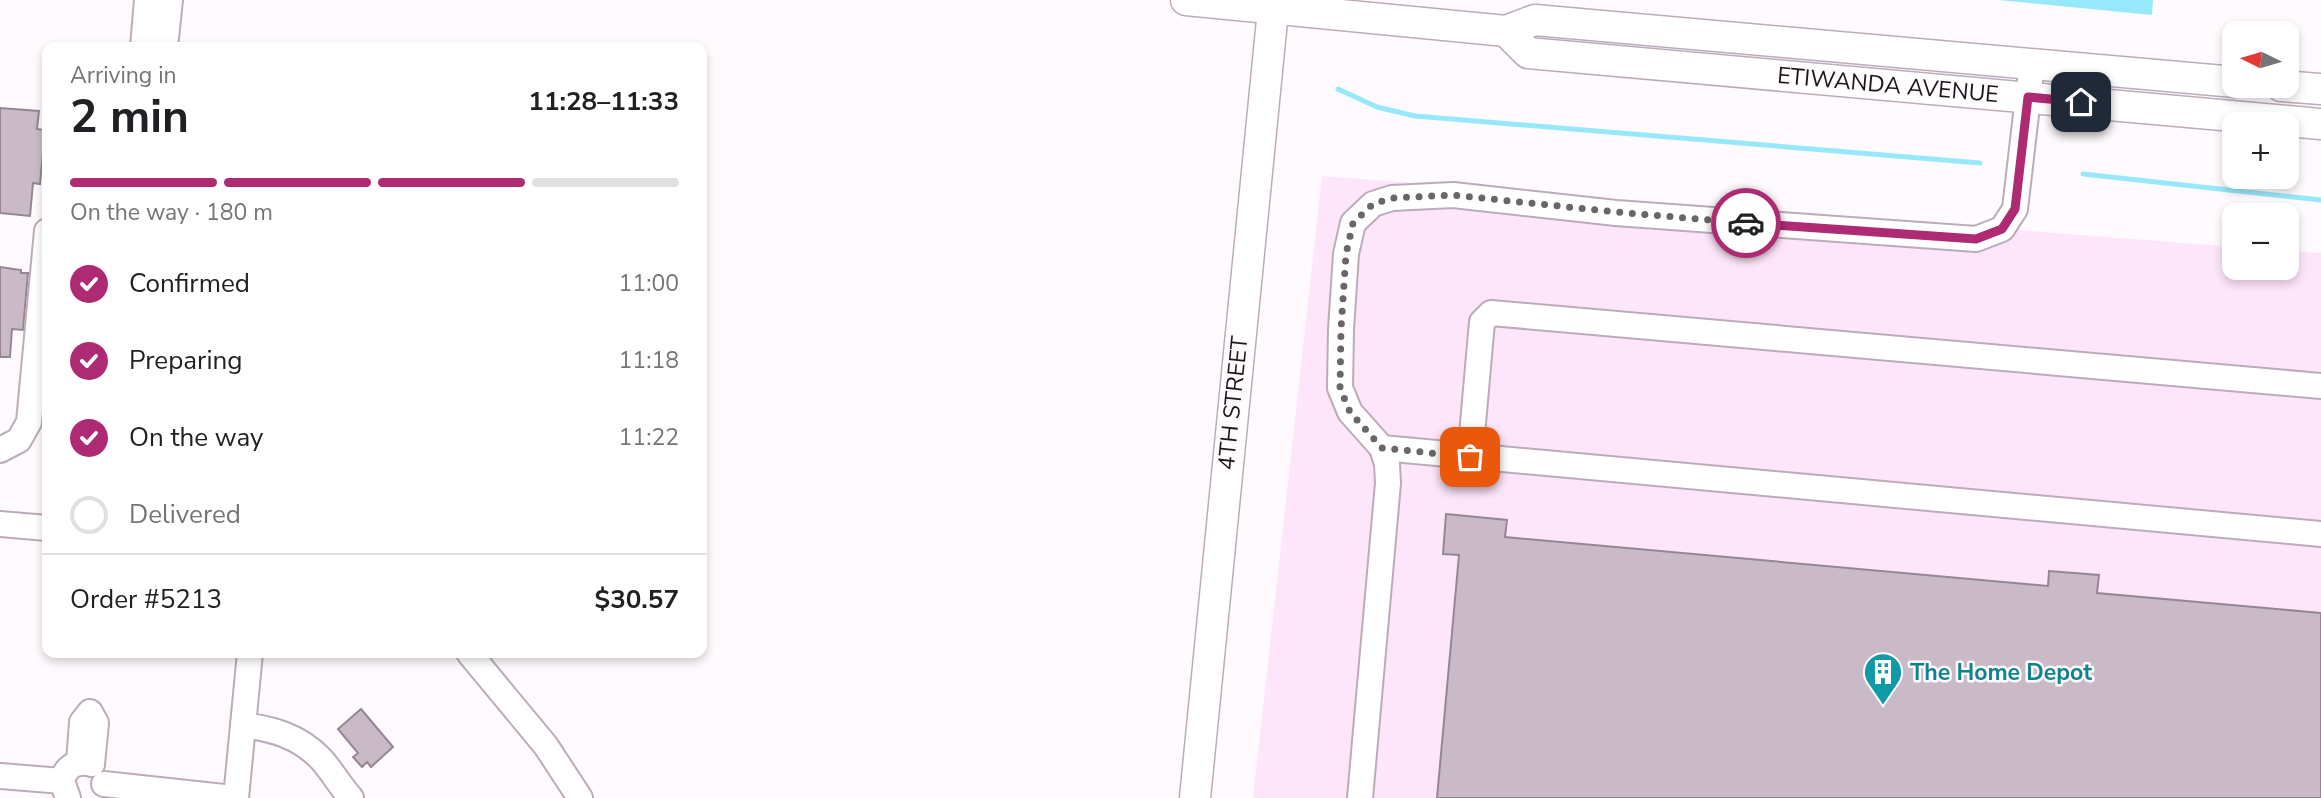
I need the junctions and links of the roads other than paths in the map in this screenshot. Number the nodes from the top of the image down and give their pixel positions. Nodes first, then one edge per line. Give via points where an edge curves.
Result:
1 (148, 0) edge
2 (170, 0) edge
3 (1186, 0) edge
4 (1395, 0) edge
5 (1273, 4) edge
6 (1422, 23) junction
7 (1506, 31) junction
8 (144, 42) edge
9 (166, 42) edge
10 (2032, 63) junction
11 (2222, 81) edge
12 (2300, 87) edge
13 (2321, 89) edge
14 (2028, 97) junction
15 (2321, 124) edge
16 (42, 284) edge
17 (2321, 386) edge
18 (1382, 448) junction
19 (0, 450) edge
20 (1470, 457) junction
21 (0, 524) edge
22 (42, 528) edge
23 (2321, 534) edge
24 (250, 658) edge
25 (472, 658) edge
26 (243, 725) junction
27 (0, 776) edge
28 (93, 777) edge
29 (65, 790) edge
30 (234, 798) edge
31 (351, 798) edge
32 (580, 798) edge
33 (1195, 798) edge
34 (1360, 798) edge

1 - 8 lane
2 - 9 lane
3 - 5 main road, ETIWANDA AVENUE
4 - 6 main road
5 - 6 main road, ETIWANDA AVENUE
5 - 33 main road, 4TH STREET
6 - 7 main road, ETIWANDA AVENUE
7 - 10 main road, ETIWANDA AVENUE via 1535,20
7 - 14 main road, ETIWANDA AVENUE via 1528,53
10 - 11 main road, ETIWANDA AVENUE
10 - 14 lane
12 - 13 main road
14 - 15 main road, ETIWANDA AVENUE
14 - 18 lane via 2015,209 2002,229 1976,239 1630,214 1453,195 1392,198 1373,204 1353,223 1346,254 1340,388 1350,412
16 - 19 lane via 29,422 19,440
17 - 20 lane via 1490,313 1482,322
18 - 20 lane
18 - 34 lane via 1388,483
20 - 23 lane
21 - 22 lane
24 - 26 lane
25 - 32 lane via 546,746
26 - 30 lane
26 - 31 lane via 271,729 306,746
27 - 29 lane
28 - 29 lane via 67,769
28 - 30 lane

